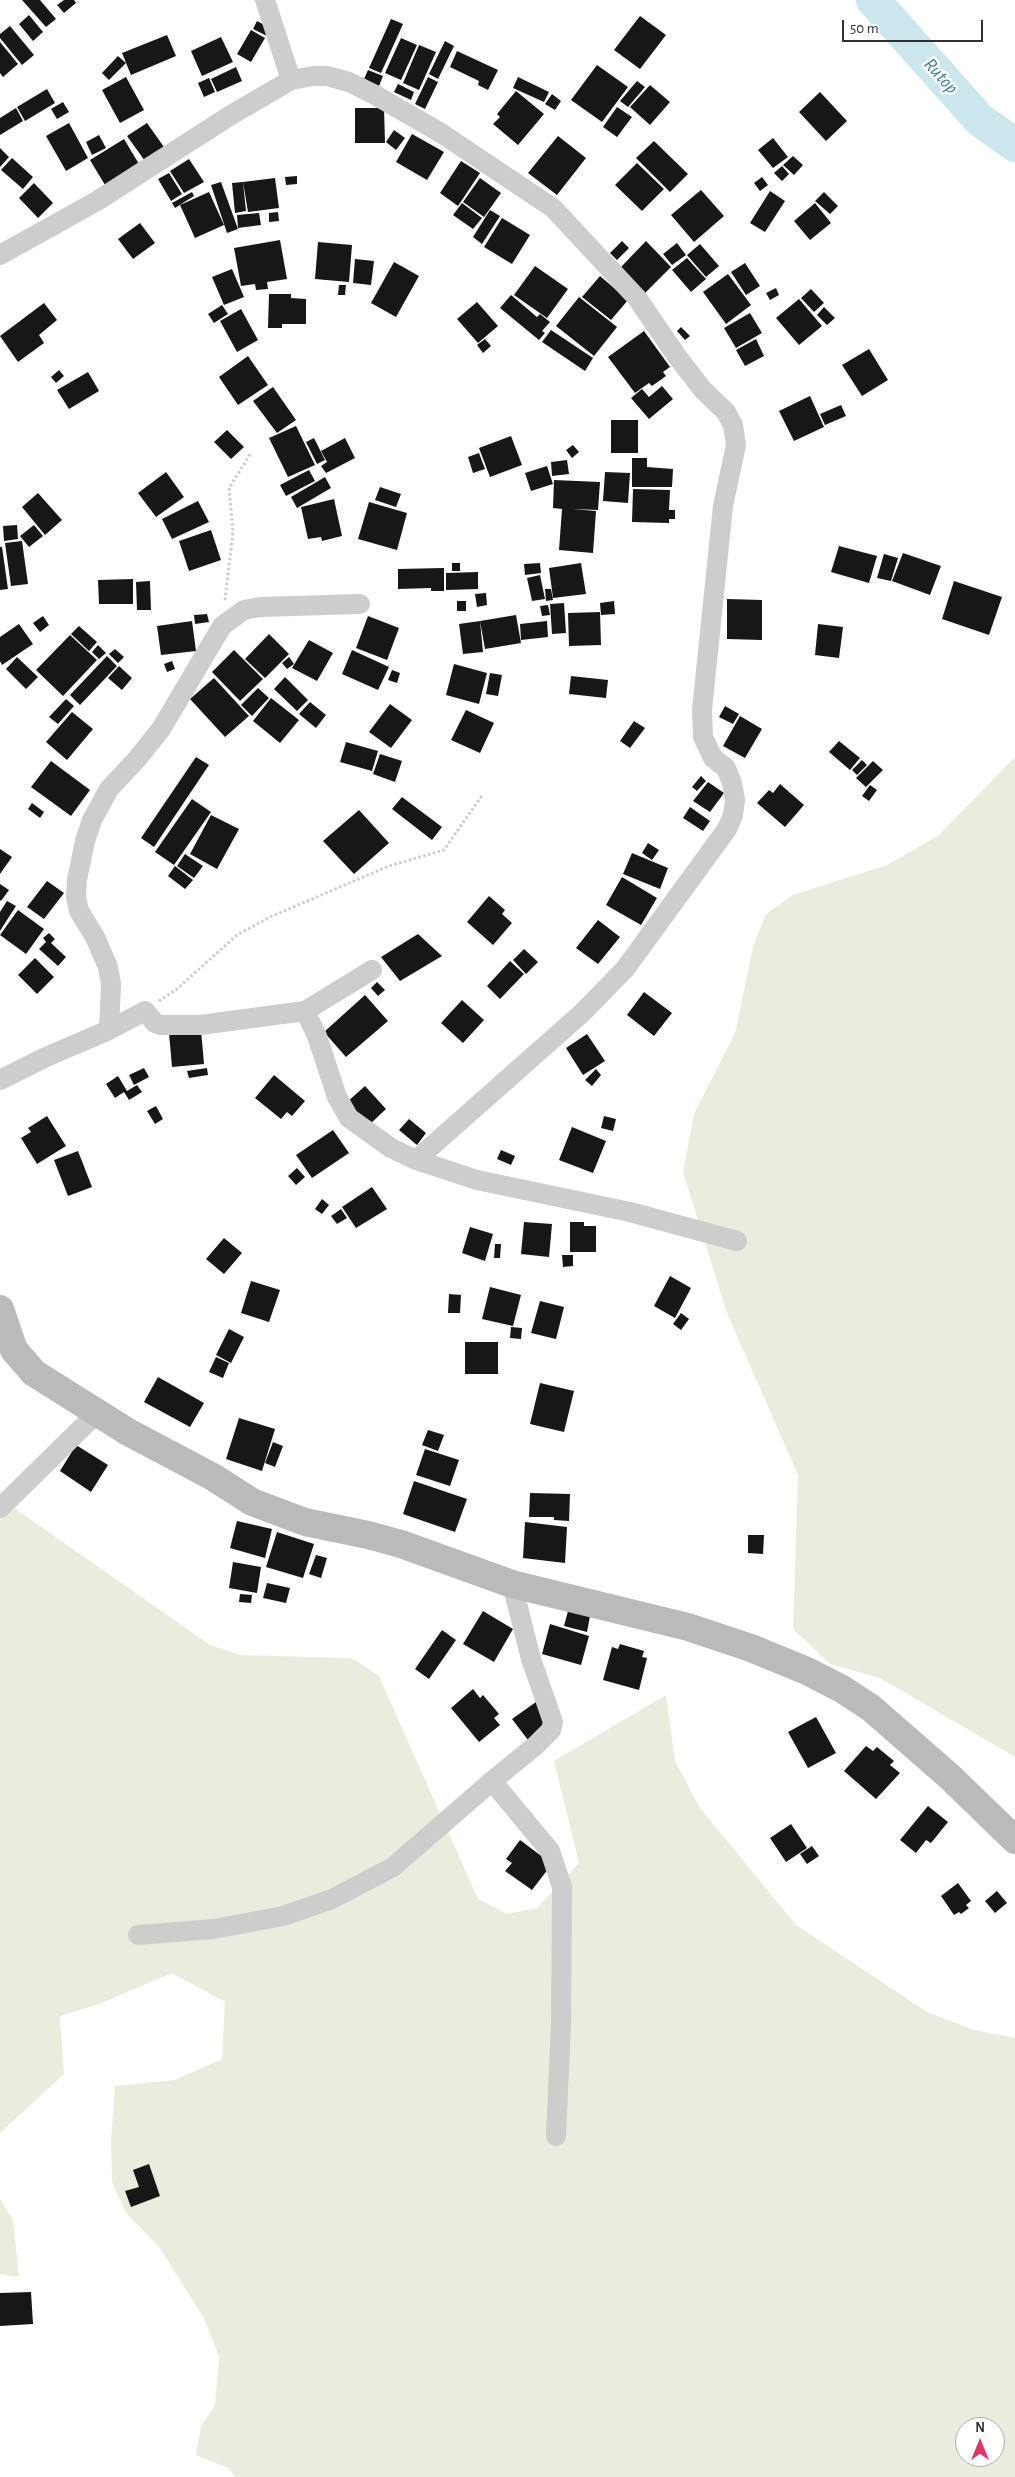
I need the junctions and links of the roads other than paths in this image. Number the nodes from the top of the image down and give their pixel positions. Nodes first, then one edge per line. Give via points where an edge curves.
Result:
1 (266, 0) edge
2 (291, 80) junction
3 (0, 255) edge
4 (360, 604) dead end
5 (372, 970) dead end
6 (305, 1011) junction
7 (109, 1030) junction
8 (0, 1080) edge
9 (416, 1160) junction
10 (737, 1241) dead end
11 (0, 1309) edge
12 (97, 1413) junction
13 (0, 1508) edge
14 (512, 1584) junction
15 (492, 1782) junction
16 (1015, 1840) edge
17 (138, 1935) dead end
18 (556, 2136) dead end

1 - 2 street
2 - 3 street via 230,115 97,201
2 - 9 street via 327,76 375,95 449,138 553,208 637,298 676,355 726,412 733,425 736,445 723,506 702,710 703,737 713,758 726,768 732,783 735,800 727,829 625,968 582,1013
4 - 7 street via 260,607 244,610 222,626 161,729 109,789 85,841 76,897 79,911 108,967 111,984
5 - 6 street
6 - 7 street via 200,1024 155,1023 145,1011
6 - 9 street via 348,1118 391,1148
7 - 8 street
9 - 10 street via 477,1180 630,1212
11 - 12 street via 8,1337 23,1361 52,1386
12 - 13 street
12 - 14 street via 264,1508 305,1522 401,1544
14 - 15 street via 531,1660 553,1722 546,1735
14 - 16 street via 688,1627 751,1648 842,1688 871,1708 950,1777
15 - 17 street via 393,1866 332,1899 283,1916 214,1929
15 - 18 street via 550,1851 562,1887

